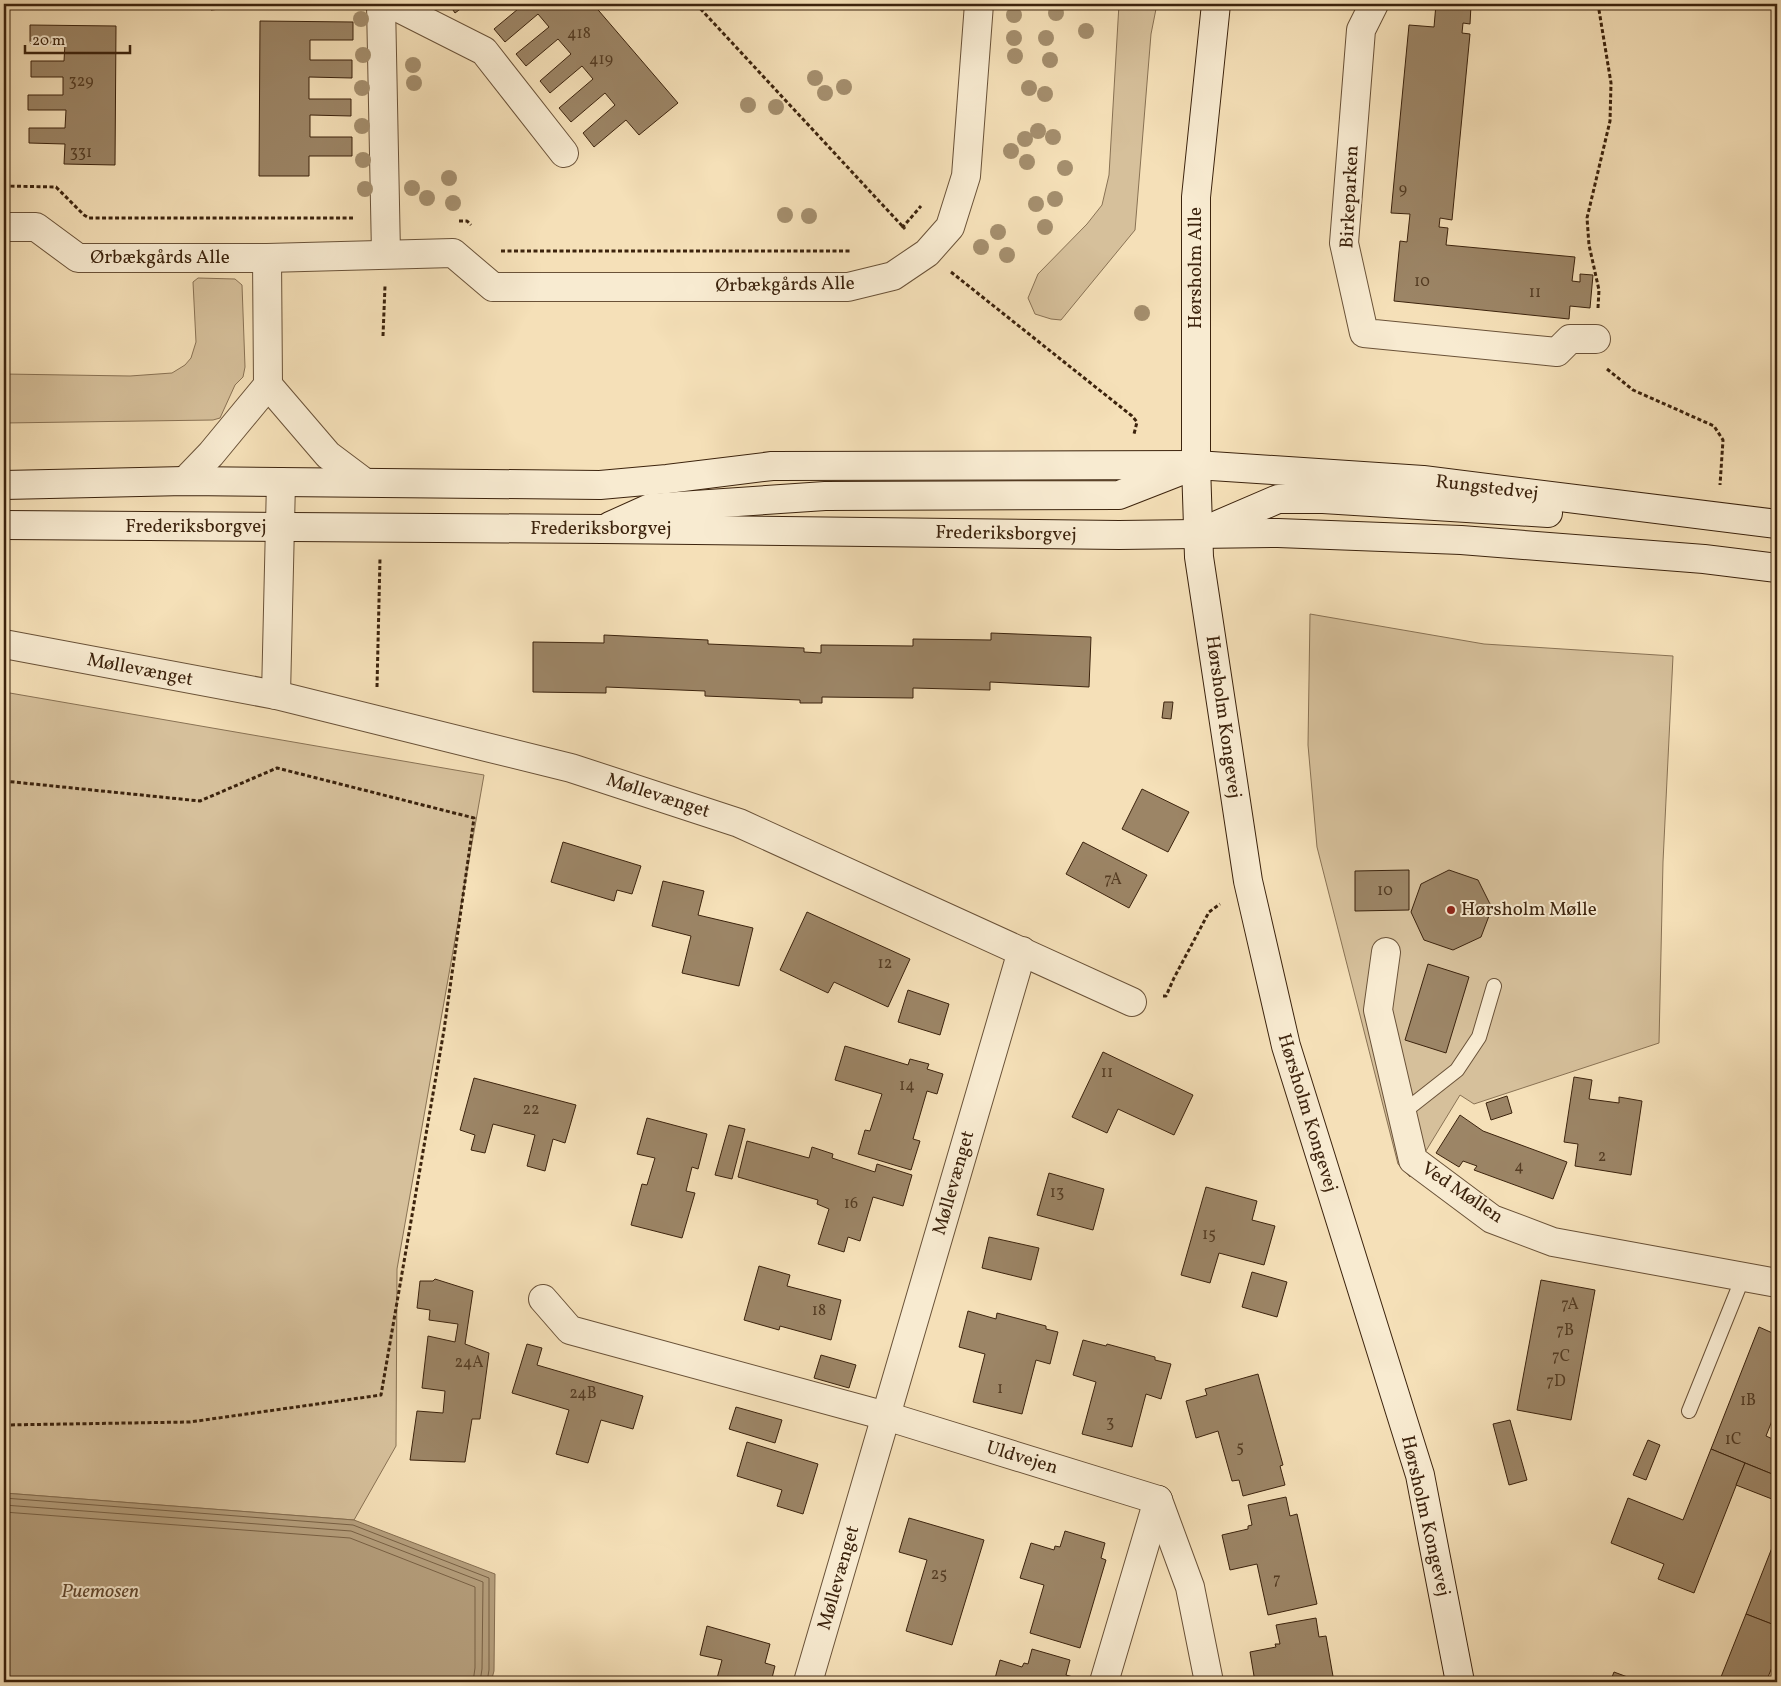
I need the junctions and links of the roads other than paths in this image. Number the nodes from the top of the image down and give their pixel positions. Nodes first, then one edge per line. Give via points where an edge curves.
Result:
1 (381, 4) edge
2 (391, 4) edge
3 (978, 4) edge
4 (1216, 4) edge
5 (1374, 4) edge
6 (564, 153) dead end
7 (4, 227) edge
8 (386, 254) junction
9 (267, 258) junction
10 (1596, 339) road end
11 (268, 385) junction
12 (1196, 465) junction
13 (185, 481) junction
14 (281, 482) junction
15 (364, 482) junction
16 (4, 485) edge
17 (1777, 524) edge
18 (4, 525) edge
19 (280, 527) junction
20 (603, 529) junction
21 (1197, 534) junction
22 (1777, 538) edge
23 (1777, 568) edge
24 (4, 644) edge
25 (276, 695) junction
26 (1022, 951) junction
27 (1386, 952) dead end
28 (1494, 986) dead end
29 (1132, 1002) dead end
30 (1401, 1114) junction
31 (1743, 1277) junction
32 (1777, 1283) edge
33 (542, 1299) dead end
34 (1689, 1410) dead end
35 (886, 1416) junction
36 (1158, 1500) junction
37 (808, 1682) edge
38 (1104, 1682) edge
39 (1209, 1682) edge
40 (1460, 1682) edge

1 - 8 street
2 - 6 street via 484,51
3 - 8 street, Ørbækgårds Alle via 966,176 961,193 950,227 927,253 893,276 848,287 493,287 452,253
4 - 12 street, Hørsholm Alle via 1196,197
5 - 10 street, Birkeparken via 1361,30 1344,243 1364,333 1557,352 1570,339
7 - 9 street, Ørbækgårds Alle via 36,227 78,258
8 - 9 street, Ørbækgårds Alle
9 - 11 street
11 - 13 street
11 - 15 street via 328,455
12 - 15 street via 772,466 600,485
12 - 17 street, Rungstedvej via 1423,480
12 - 20 street via 1120,495 825,496 718,503 650,508
12 - 21 street, Hørsholm Alle
13 - 14 street
13 - 16 street
14 - 15 street
14 - 19 street
18 - 19 street, Frederiksborgvej
19 - 20 street, Frederiksborgvej
19 - 25 street
20 - 21 street, Frederiksborgvej
21 - 22 street via 1278,499 1323,499 1579,515
21 - 23 street via 1278,533 1462,540 1704,559
21 - 40 street, Hørsholm Kongevej via 1248,881 1286,1046 1420,1475
24 - 25 street, Møllevænget
25 - 26 street, Møllevænget via 571,768 739,823
26 - 29 street, Møllevænget
26 - 35 street, Møllevænget
27 - 30 street, Ved Møllen via 1378,1010
28 - 30 lane via 1479,1037 1457,1070
30 - 31 street, Ved Møllen via 1413,1160 1492,1219 1553,1242
31 - 32 street, Ved Møllen
31 - 34 lane
33 - 35 street via 570,1330
35 - 36 street, Uldvejen
35 - 37 street, Møllevænget
36 - 38 street
36 - 39 street via 1190,1586

